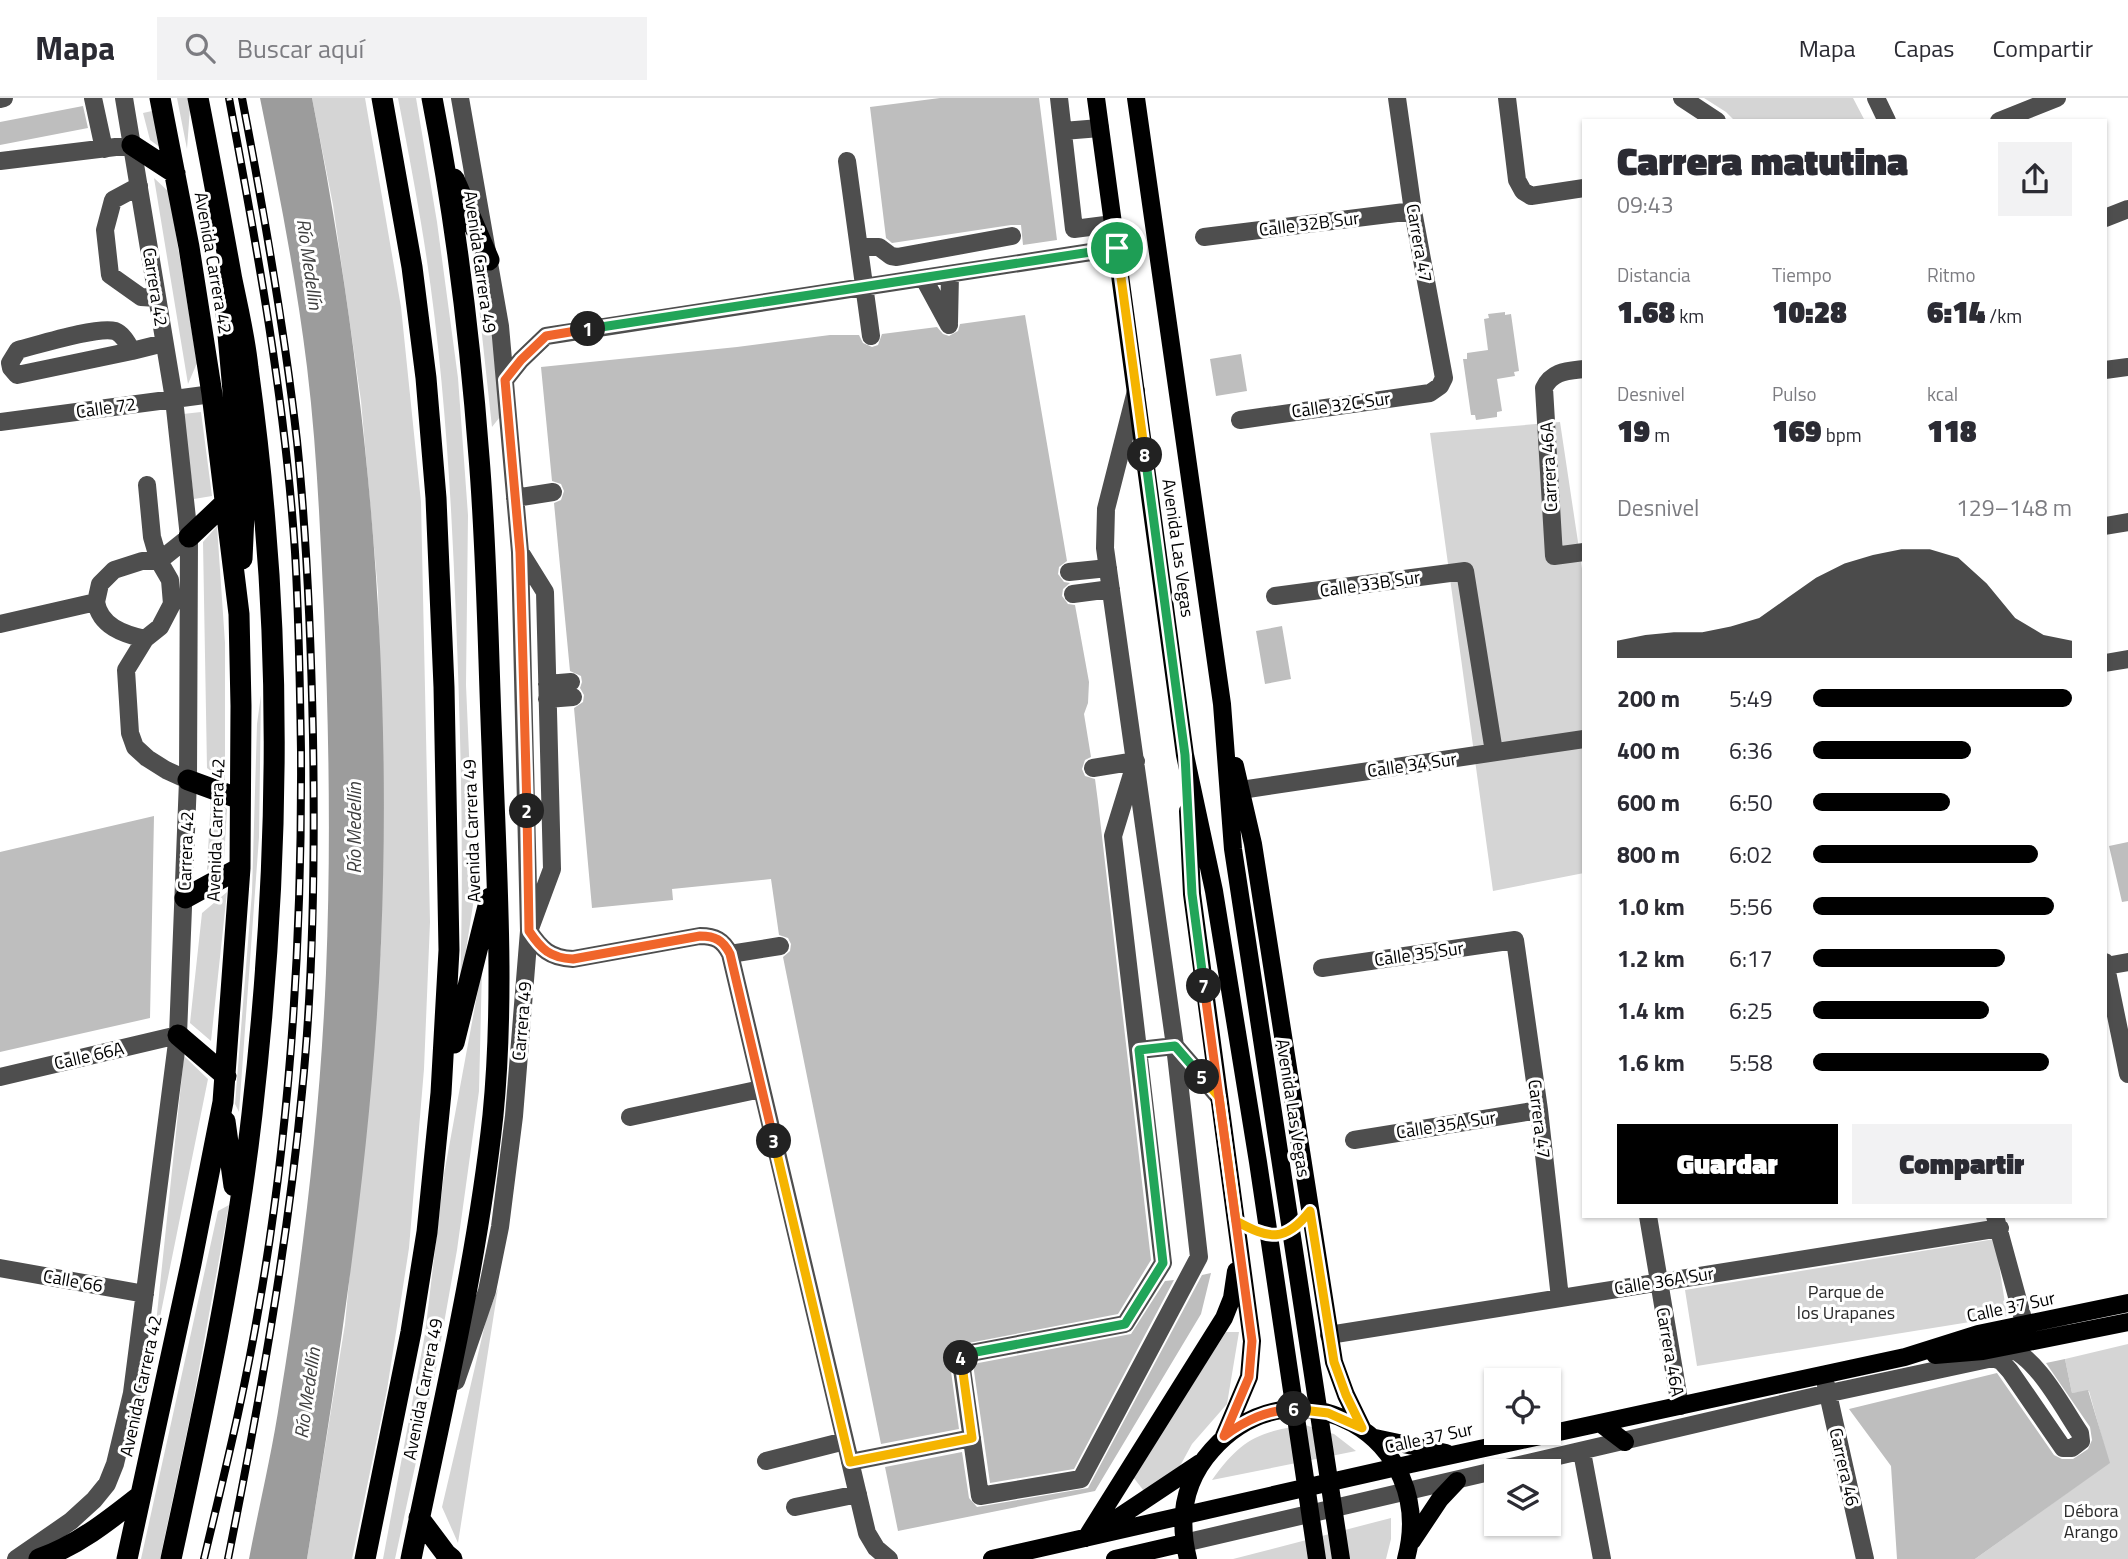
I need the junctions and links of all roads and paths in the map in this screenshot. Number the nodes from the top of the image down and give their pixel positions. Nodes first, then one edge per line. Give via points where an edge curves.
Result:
1 (93, 98) edge
2 (124, 98) edge
3 (160, 98) edge
4 (198, 98) edge
5 (382, 98) edge
6 (432, 98) edge
7 (460, 98) edge
8 (1059, 98) edge
9 (1096, 98) edge
10 (1136, 98) edge
11 (1397, 98) edge
12 (1507, 98) edge
13 (1682, 98) edge
14 (1876, 98) edge
15 (2057, 98) edge
16 (1714, 119) edge
17 (1886, 119) edge
18 (2005, 119) edge
19 (1100, 128) junction
20 (1063, 131) junction
21 (132, 145) junction
22 (104, 149) junction
23 (442, 153) junction
24 (0, 161) edge
25 (847, 161) dead end
26 (175, 173) junction
27 (138, 186) junction
28 (1582, 188) edge
29 (216, 191) junction
30 (2128, 209) edge
31 (1413, 211) junction
32 (2107, 217) edge
33 (1113, 224) junction
34 (1012, 236) dead end
35 (1204, 237) dead end
36 (859, 247) junction
37 (1117, 248) junction
38 (489, 260) junction
39 (950, 275) junction
40 (924, 279) junction
41 (865, 288) junction
42 (157, 298) junction
43 (872, 336) dead end
44 (164, 343) junction
45 (132, 351) junction
46 (2128, 367) edge
47 (1582, 369) edge
48 (2107, 370) edge
49 (505, 380) junction
50 (1440, 386) joint
51 (1136, 391) junction
52 (212, 394) junction
53 (174, 399) junction
54 (1240, 419) dead end
55 (0, 422) edge
56 (147, 485) dead end
57 (553, 492) dead end
58 (516, 498) junction
59 (225, 503) junction
60 (2128, 522) edge
61 (2107, 526) edge
62 (189, 537) junction
63 (520, 552) junction
64 (1582, 552) edge
65 (159, 561) junction
66 (1108, 568) junction
67 (1069, 572) dead end
68 (1111, 589) junction
69 (1073, 594) dead end
70 (1275, 596) dead end
71 (96, 602) junction
72 (239, 614) junction
73 (0, 624) edge
74 (145, 639) junction
75 (2128, 659) edge
76 (2107, 663) edge
77 (572, 689) dead end
78 (547, 691) junction
79 (1222, 704) junction
80 (1582, 739) edge
81 (1494, 752) junction
82 (1185, 755) junction
83 (1136, 761) junction
84 (1093, 768) dead end
85 (188, 780) junction
86 (1241, 790) junction
87 (240, 799) junction
88 (240, 868) junction
89 (496, 871) junction
90 (185, 898) junction
91 (529, 931) junction
92 (1515, 940) joint
93 (780, 946) dead end
94 (730, 954) junction
95 (2128, 962) edge
96 (2107, 964) edge
97 (1322, 968) dead end
98 (2107, 969) edge
99 (178, 1035) junction
100 (1175, 1046) junction
101 (1139, 1050) junction
102 (2128, 1074) edge
103 (226, 1076) junction
104 (0, 1077) edge
105 (761, 1089) junction
106 (442, 1093) junction
107 (1219, 1097) junction
108 (223, 1102) junction
109 (1539, 1110) junction
110 (629, 1117) dead end
111 (1353, 1140) dead end
112 (1310, 1211) junction
113 (238, 1213) junction
114 (1648, 1218) edge
115 (1236, 1221) junction
116 (1997, 1222) edge
117 (1240, 1250) junction
118 (0, 1268) edge
119 (1658, 1282) junction
120 (145, 1294) junction
121 (1560, 1298) junction
122 (2128, 1303) edge
123 (2128, 1322) edge
124 (2025, 1326) junction
125 (1329, 1335) junction
126 (2006, 1347) junction
127 (1905, 1357) junction
128 (1824, 1374) junction
129 (1828, 1394) junction
130 (1680, 1406) junction
131 (1600, 1423) junction
132 (1368, 1433) junction
133 (438, 1434) junction
134 (1224, 1436) junction
135 (972, 1438) junction
136 (845, 1441) junction
137 (1625, 1442) junction
138 (1582, 1452) junction
139 (1453, 1455) junction
140 (766, 1461) dead end
141 (850, 1462) junction
142 (1200, 1462) junction
143 (1397, 1467) junction
144 (1457, 1481) junction
145 (1408, 1492) junction
146 (858, 1494) junction
147 (141, 1495) junction
148 (795, 1507) dead end
149 (1183, 1517) junction
150 (419, 1518) junction
151 (1086, 1538) junction
152 (1186, 1551) edge
153 (1408, 1551) edge
154 (16, 1559) edge
155 (39, 1559) edge
156 (127, 1559) edge
157 (171, 1559) edge
158 (365, 1559) edge
159 (411, 1559) edge
160 (452, 1559) edge
161 (888, 1559) edge
162 (992, 1559) edge
163 (1115, 1559) edge
164 (1317, 1559) edge
165 (1341, 1559) edge
166 (1602, 1559) edge
167 (1865, 1559) edge

1 - 22 street
2 - 21 street, Carrera 42
3 - 26 highway, Avenida Carrera 42
4 - 29 highway, Avenida Carrera 42
5 - 106 highway, Avenida Carrera 49 via 412,267 436,498 449,936
6 - 23 highway, Avenida Carrera 49
7 - 38 street, Carrera 49
8 - 20 street
9 - 19 main road, Avenida Las Vegas
10 - 79 main road, Avenida Las Vegas
11 - 31 street, Carrera 47
12 - 28 street via 1517,180 1523,191 1531,195
13 - 16 street
14 - 17 street
15 - 18 street
19 - 20 street
19 - 33 main road, Avenida Las Vegas
20 - 33 street via 1074,229
21 - 22 street
21 - 26 highway
21 - 27 street, Carrera 42
22 - 24 street
23 - 38 highway
23 - 89 highway, Avenida Carrera 49 via 467,326 480,460
25 - 36 street
26 - 52 highway, Avenida Carrera 42
27 - 42 street, Carrera 42
27 - 42 street via 113,200 105,230 110,275 141,297
29 - 72 highway via 244,515
29 - 113 highway, Avenida Carrera 42 via 248,365 270,601 273,741 266,967
30 - 32 street
31 - 35 street, Calle 32B Sur
31 - 50 street, Carrera 47 via 1444,378
33 - 37 main road, Avenida Las Vegas
34 - 36 street via 897,257 879,247
36 - 41 street
37 - 39 street
37 - 51 main road, Avenida Las Vegas
38 - 49 street, Carrera 49
39 - 40 street
39 - 40 street via 949,325
40 - 41 street
41 - 43 street
41 - 49 street via 546,336
42 - 44 street, Carrera 42
44 - 45 street
44 - 53 street, Carrera 42
45 - 45 street via 17,375 10,363 18,350 97,331 122,335
46 - 48 street
47 - 64 street, Carrera 46A via 1562,371 1549,378 1544,388 1555,556
49 - 58 street, Carrera 49
50 - 54 street, Calle 32C Sur via 1430,393
51 - 66 street via 1106,509
51 - 82 main road, Avenida Las Vegas
52 - 53 street, Calle 72
52 - 59 highway, Avenida Carrera 42
53 - 55 street, Calle 72
53 - 62 street, Carrera 42
56 - 65 street
57 - 58 street
58 - 63 street, Carrera 49
59 - 62 highway
59 - 72 highway, Avenida Carrera 42
60 - 61 street
62 - 65 street
62 - 85 street, Carrera 42
63 - 78 street via 545,592
63 - 91 street, Carrera 49
65 - 71 street via 114,570 100,584
65 - 74 street via 170,580 172,604 160,628
66 - 67 street
66 - 68 street
68 - 69 street
68 - 83 street
70 - 81 street, Calle 33B Sur via 1465,571
71 - 73 street
71 - 74 street via 102,619 127,635
72 - 87 highway, Avenida Carrera 42
74 - 85 street via 127,670 130,733 135,747 147,758
75 - 76 street
77 - 78 street
78 - 91 street via 552,869
79 - 86 main road, Avenida Las Vegas
79 - 165 main road, Avenida Las Vegas via 1233,849
80 - 81 street, Calle 34 Sur
81 - 86 street, Calle 34 Sur
82 - 107 main road, Avenida Las Vegas via 1192,894
82 - 164 main road, Avenida Las Vegas via 1214,891
83 - 84 street
83 - 100 street
83 - 101 street via 1113,836
85 - 87 highway
85 - 90 street, Carrera 42
86 - 112 main road, Avenida Las Vegas
87 - 88 highway, Avenida Carrera 42
88 - 90 highway
88 - 103 highway, Avenida Carrera 42
89 - 106 highway
89 - 133 highway, Avenida Carrera 49 via 498,1013 493,1112 475,1241
90 - 99 street, Carrera 42
91 - 94 street via 539,946 559,958 700,936 718,938
91 - 133 street, Carrera 49 via 500,1227 488,1291
92 - 97 street, Calle 35 Sur
92 - 109 street, Carrera 47
93 - 94 street
94 - 105 street
95 - 96 street
98 - 102 street
99 - 103 highway
99 - 104 street, Calle 66A
99 - 120 street, Carrera 42
100 - 101 street
100 - 107 street
100 - 135 street via 1199,1257 1081,1479 980,1496
101 - 135 street via 1163,1263 1125,1324 960,1355
103 - 108 highway, Avenida Carrera 42
105 - 110 street
105 - 136 street
106 - 158 highway, Avenida Carrera 49 via 411,1332
107 - 115 main road, Avenida Las Vegas
108 - 113 highway
108 - 147 highway, Avenida Carrera 42
109 - 111 street, Calle 35A Sur
109 - 121 street, Carrera 47
112 - 115 main road via 1281,1236
112 - 125 main road, Avenida Las Vegas
113 - 157 highway, Avenida Carrera 42
114 - 119 street, Carrera 46A
115 - 117 main road, Avenida Las Vegas
116 - 119 street, Calle 36A Sur
116 - 124 street
117 - 134 main road, Avenida Las Vegas via 1252,1359 1243,1396
117 - 151 main road via 1232,1298 1223,1318
118 - 120 street, Calle 66
119 - 121 street, Calle 36A Sur
119 - 130 street, Carrera 46A
120 - 154 street, Carrera 42 via 132,1393 107,1484 71,1521
121 - 125 street, Calle 36A Sur
122 - 124 main road, Calle 37 Sur
123 - 126 main road, Calle 37 Sur
124 - 127 main road, Calle 37 Sur via 1978,1334
125 - 132 main road, Avenida Las Vegas via 1340,1380
126 - 127 main road, Calle 37 Sur
126 - 129 street via 2025,1356 2080,1433 2081,1441 2072,1448 2063,1448 2010,1371 1993,1358
127 - 128 main road, Calle 37 Sur
128 - 129 street, Carrera 46
128 - 130 main road, Calle 37 Sur
129 - 137 street
129 - 167 street, Carrera 46
130 - 131 main road, Calle 37 Sur
131 - 137 main road
131 - 139 main road, Calle 37 Sur
132 - 134 main road via 1328,1413 1292,1409 1256,1417
132 - 139 main road
132 - 143 main road, Avenida Las Vegas
133 - 150 highway, Avenida Carrera 49
134 - 142 main road
135 - 141 street
136 - 140 street
136 - 141 street
137 - 138 street
138 - 144 street
138 - 166 street
139 - 143 main road, Calle 37 Sur
141 - 146 street
142 - 149 main road
142 - 151 main road
143 - 145 main road, Avenida Las Vegas
143 - 149 main road, Calle 37 Sur
144 - 145 street
144 - 153 main road via 1440,1499
145 - 152 street
145 - 153 main road, Avenida Las Vegas
146 - 148 street
146 - 161 street via 869,1538
147 - 155 highway via 93,1532
147 - 156 highway, Avenida Carrera 42
149 - 151 main road, Calle 37 Sur
149 - 152 main road
150 - 159 highway, Avenida Carrera 49
150 - 160 highway
151 - 162 main road, Calle 37 Sur
152 - 163 main road

